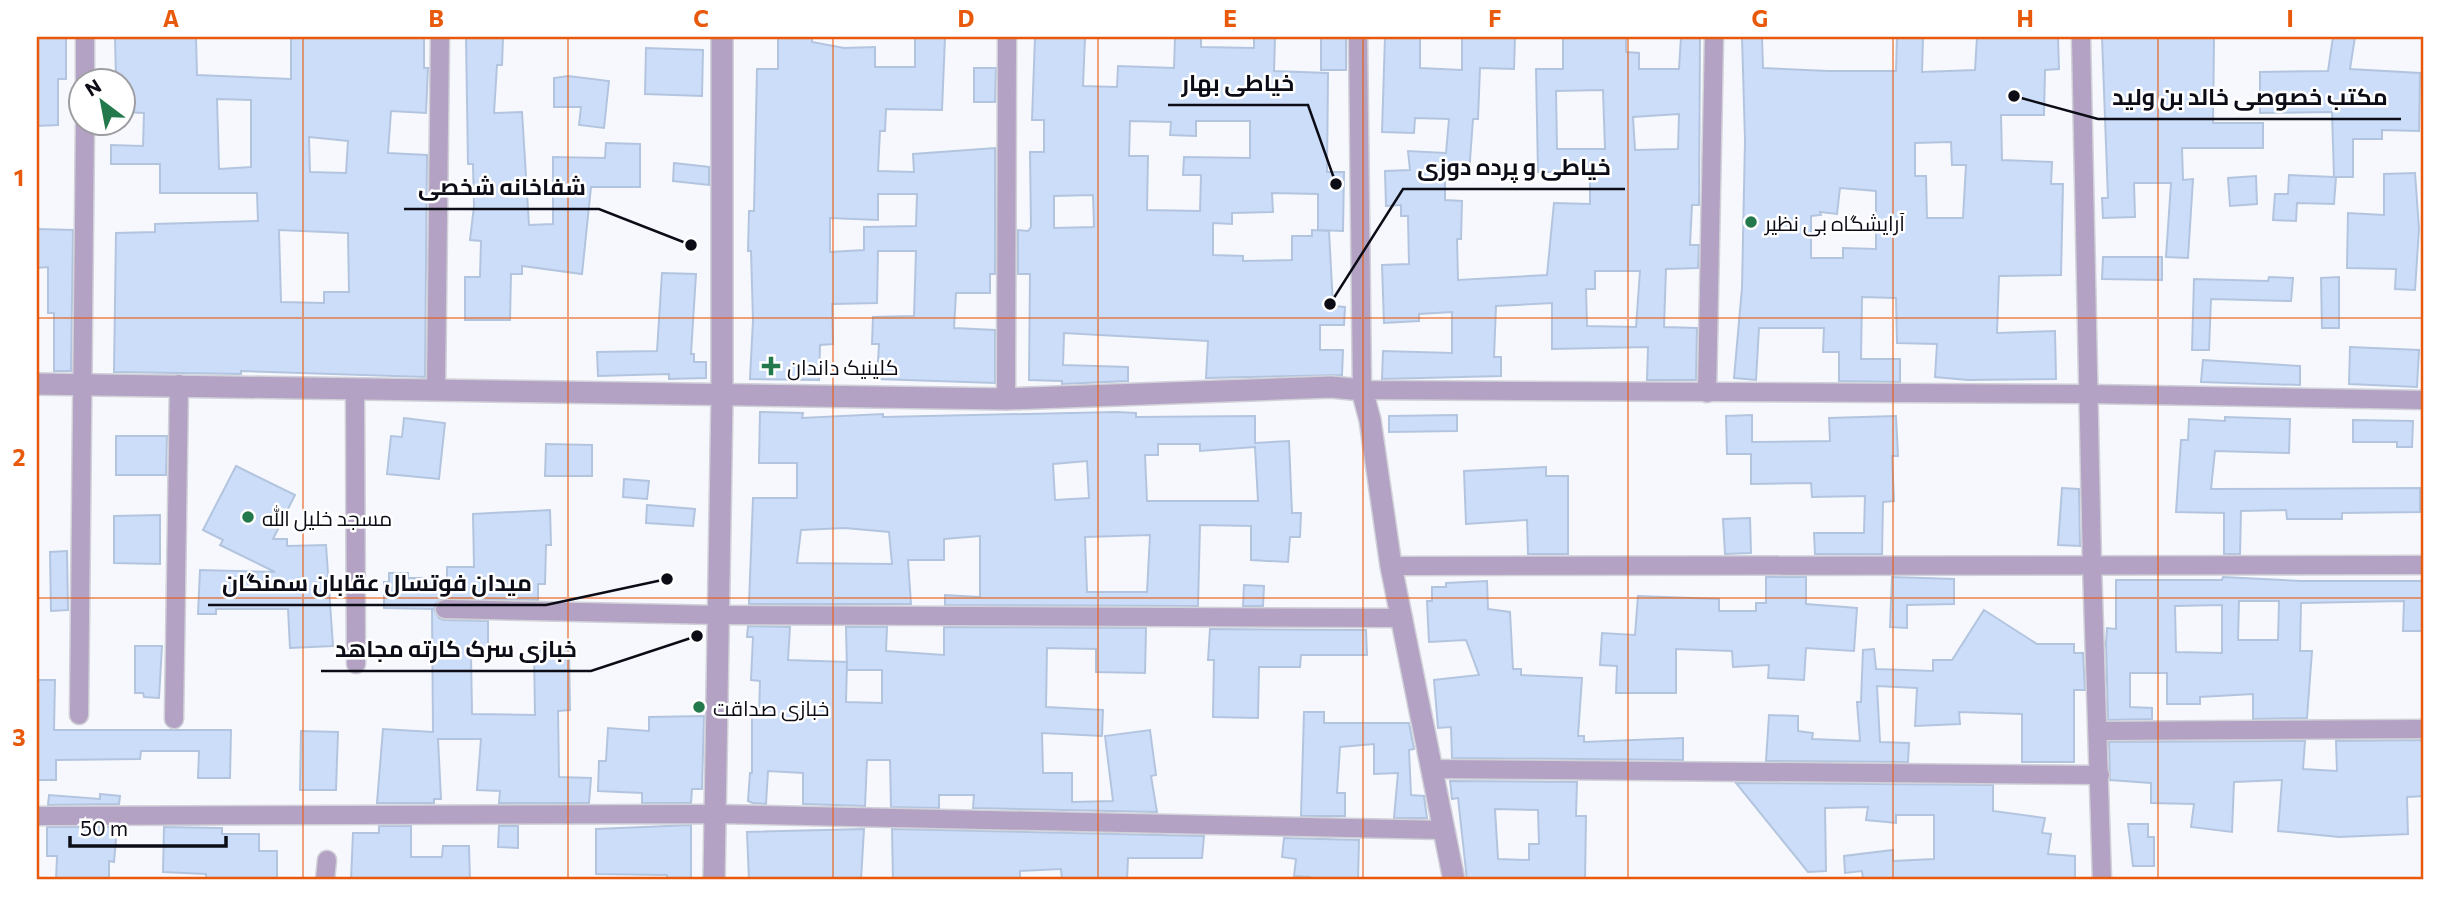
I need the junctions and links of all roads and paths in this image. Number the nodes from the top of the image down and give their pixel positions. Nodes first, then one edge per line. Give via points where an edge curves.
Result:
1 (85, 37) edge
2 (440, 37) edge
3 (722, 37) edge
4 (1006, 37) edge
5 (1358, 37) edge
6 (1714, 37) edge
7 (2081, 37) edge
8 (85, 66) edge
9 (85, 136) edge
10 (83, 382) junction
11 (37, 384) edge
12 (179, 384) junction
13 (355, 388) junction
14 (436, 388) junction
15 (1362, 390) junction
16 (1707, 393) junction
17 (2089, 394) junction
18 (722, 397) junction
19 (1006, 399) junction
20 (2424, 400) edge
21 (2092, 565) junction
22 (2424, 565) edge
23 (1391, 566) junction
24 (445, 609) dead end
25 (718, 615) junction
26 (1403, 618) junction
27 (356, 664) dead end
28 (79, 715) dead end
29 (174, 719) dead end
30 (2424, 729) edge
31 (2098, 731) junction
32 (1431, 769) junction
33 (2100, 775) junction
34 (715, 814) junction
35 (37, 816) edge
36 (1443, 830) junction
37 (327, 860) dead end
38 (325, 880) edge
39 (714, 880) edge
40 (1454, 880) edge
41 (2102, 880) edge

1 - 8 street
2 - 14 street
3 - 18 street
4 - 19 street
5 - 15 street
6 - 16 street
7 - 17 street
9 - 10 street
10 - 11 street
10 - 12 street
10 - 28 street
12 - 13 street
12 - 29 street
13 - 14 street
13 - 27 street
14 - 18 street
15 - 16 street
15 - 19 street via 1331,387
15 - 23 street
16 - 17 street
17 - 20 street
17 - 21 street
18 - 19 street
18 - 25 street
21 - 22 street
21 - 23 street
21 - 31 street
23 - 26 street
24 - 25 street
25 - 26 street
25 - 34 street
26 - 32 street
30 - 31 street
31 - 33 street
32 - 33 street
32 - 36 street
33 - 41 street
34 - 35 street
34 - 36 street
34 - 39 street
36 - 40 street
37 - 38 street

